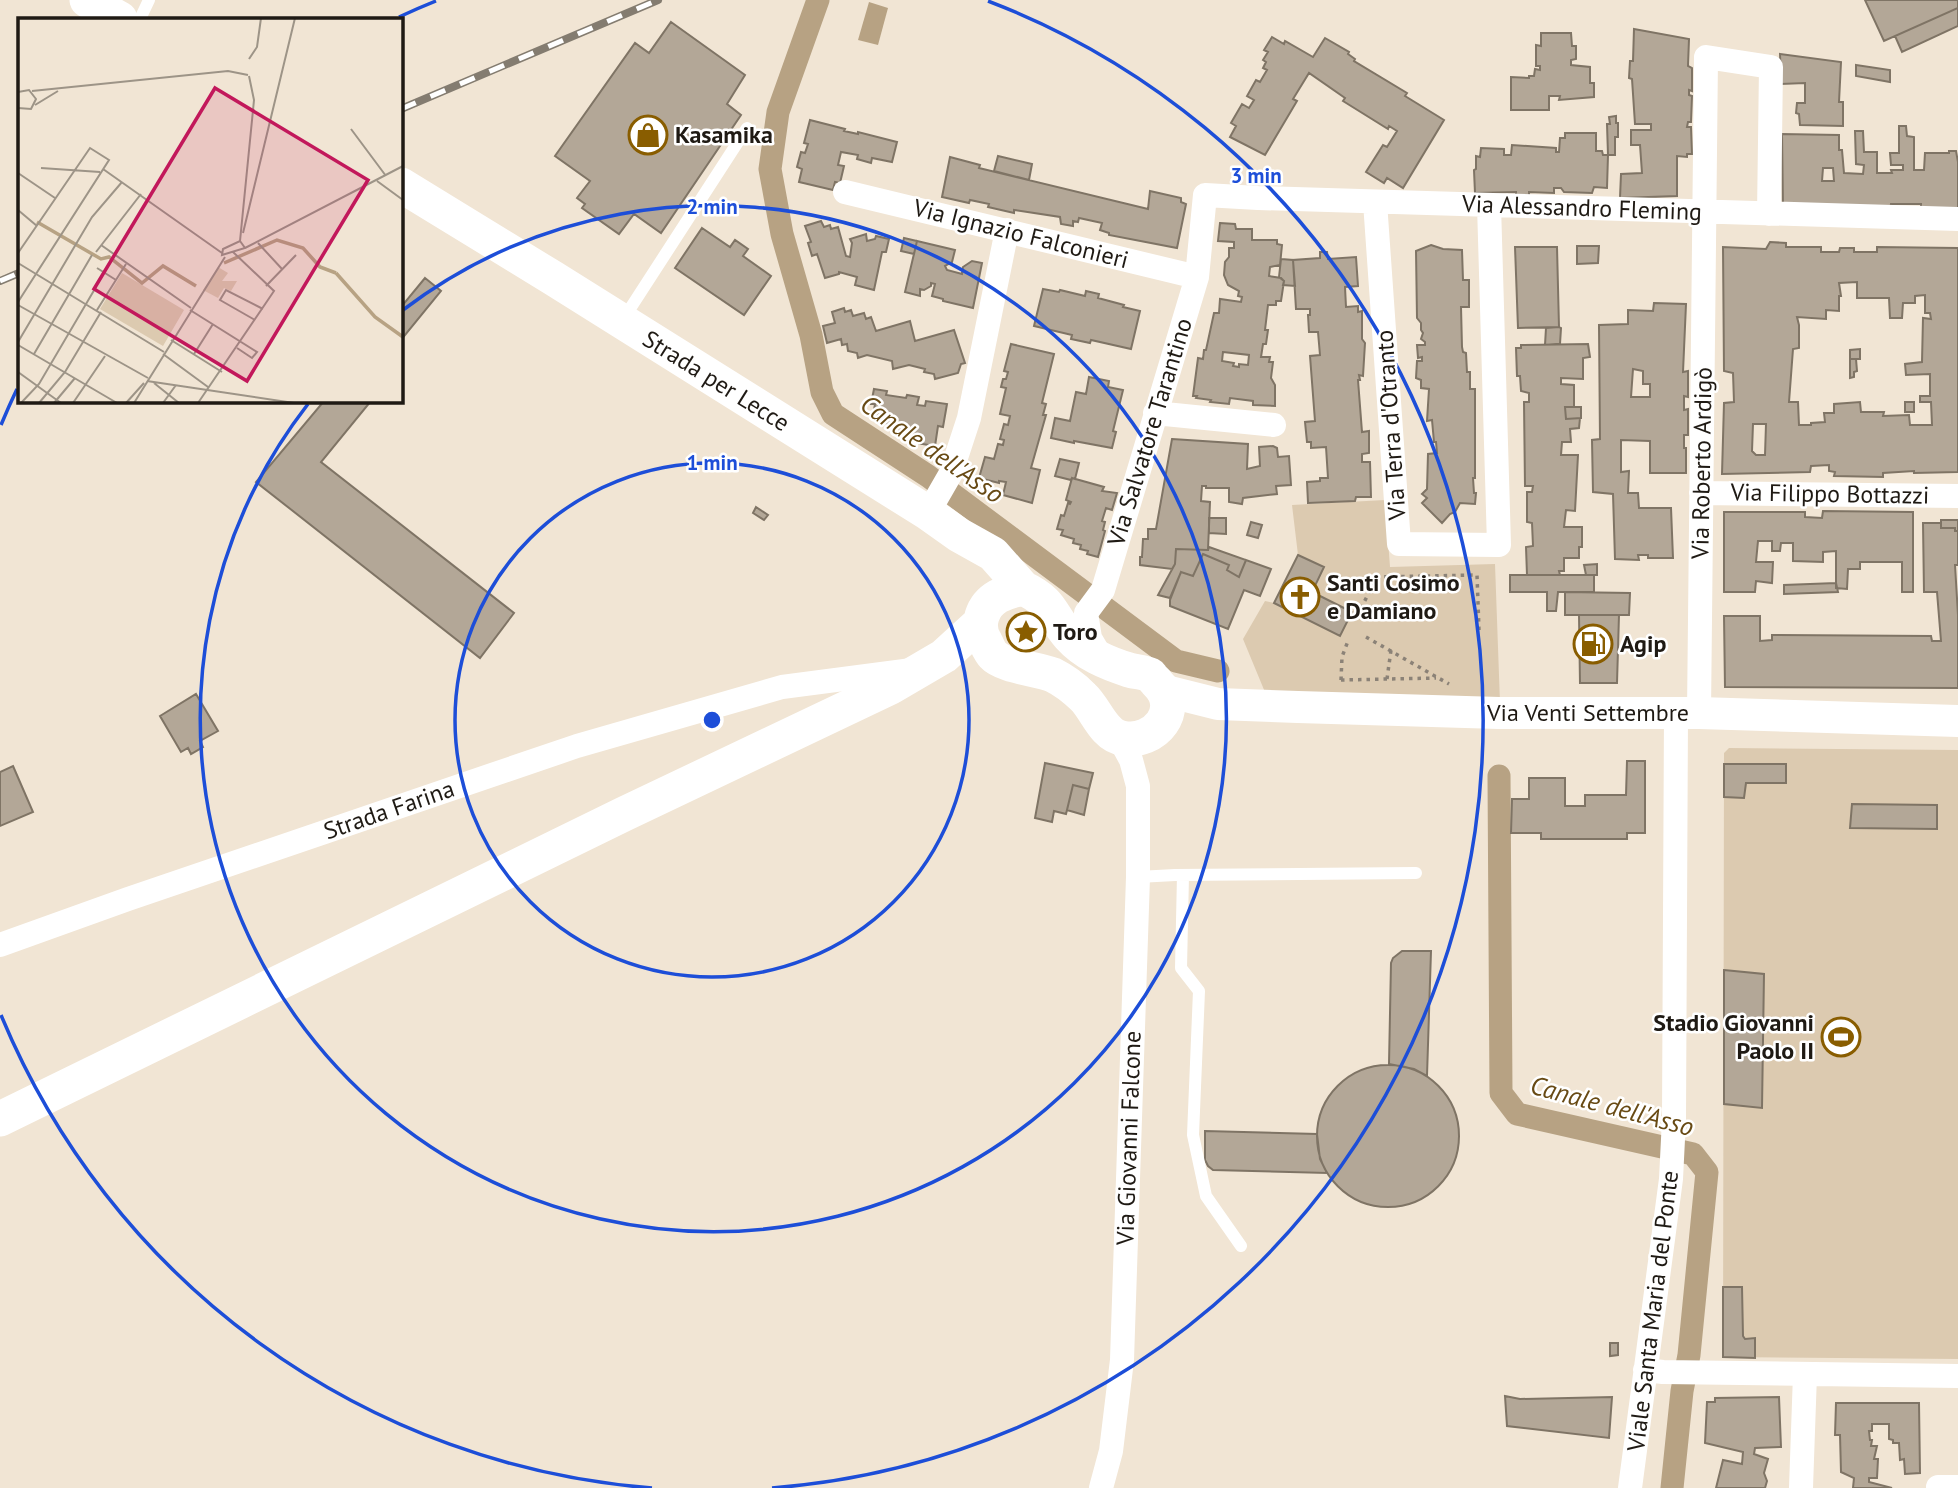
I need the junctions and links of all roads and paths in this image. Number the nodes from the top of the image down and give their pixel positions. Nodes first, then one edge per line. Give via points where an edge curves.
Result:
1 (87, 0) edge
2 (149, 0) edge
3 (118, 18) edge
4 (140, 18) edge
5 (747, 128) dead end
6 (402, 186) edge
7 (845, 192) dead end
8 (1205, 195) joint
9 (1375, 202) junction
10 (1489, 205) junction
11 (1705, 212) junction
12 (1769, 214) junction
13 (1958, 219) edge
14 (1007, 230) junction
15 (1197, 277) junction
16 (622, 322) junction
17 (1156, 413) junction
18 (1274, 425) dead end
19 (1701, 493) junction
20 (1958, 496) edge
21 (932, 506) junction
22 (959, 535) junction
23 (1023, 588) junction
24 (982, 615) junction
25 (1357, 616) dead end
26 (1479, 630) dead end
27 (1366, 637) dead end
28 (1348, 641) dead end
29 (1391, 650) junction
30 (993, 656) junction
31 (1103, 660) junction
32 (1450, 676) dead end
33 (905, 678) junction
34 (1438, 678) junction
35 (1387, 679) junction
36 (1446, 683) junction
37 (782, 687) junction
38 (1457, 689) dead end
39 (1343, 694) junction
40 (1687, 713) junction
41 (1162, 714) junction
42 (820, 719) junction
43 (1958, 721) edge
44 (1119, 738) junction
45 (1138, 786) junction
46 (1416, 873) dead end
47 (1183, 875) junction
48 (1138, 877) junction
49 (0, 945) edge
50 (0, 1119) edge
51 (1241, 1246) dead end
52 (1654, 1371) junction
53 (1805, 1374) junction
54 (1958, 1376) edge
55 (1101, 1488) edge
56 (1630, 1488) edge
57 (1801, 1488) edge

1 - 3 main road
2 - 4 lane
5 - 16 lane
6 - 16 main road, Strada per Lecce
7 - 14 street, Via Ignazio Falconieri
8 - 9 street, Via Alessandro Fleming
8 - 15 street, Via Salvatore Tarantino
9 - 10 street, Via Alessandro Fleming
9 - 10 street, Via Terra d'Otranto via 1399,544 1499,545
10 - 11 street, Via Alessandro Fleming
11 - 12 street, Via Alessandro Fleming
11 - 12 street, Via Roberto Ardigò via 1706,57 1771,67
11 - 19 street, Via Roberto Ardigò
12 - 13 street, Via Alessandro Fleming
14 - 15 street, Via Ignazio Falconieri
14 - 21 street via 969,418 951,473
15 - 17 street, Via Salvatore Tarantino
16 - 21 main road, Strada per Lecce
17 - 18 street
17 - 31 street, Via Salvatore Tarantino via 1103,590 1086,613 1090,638
19 - 20 street, Via Filippo Bottazzi
19 - 40 street, Via Roberto Ardigò
21 - 22 main road, Strada per Lecce
22 - 23 main road, Strada per Lecce via 993,554
22 - 24 main road via 980,567 985,587
23 - 24 main road via 1000,594
23 - 31 main road, Strada per Lecce via 1040,596 1069,636
24 - 30 main road via 983,639
24 - 33 main road via 944,656
25 - 26 path via 1377,577 1477,575
27 - 29 path
28 - 39 path via 1342,657
29 - 34 path
29 - 35 path
30 - 33 main road
30 - 44 main road via 1056,677 1084,697
31 - 41 main road, Strada per Lecce via 1150,676
32 - 36 path
33 - 37 street, Strada Farina
33 - 42 main road
34 - 35 path
34 - 36 path
35 - 39 path
36 - 38 path
37 - 42 street via 807,703
37 - 49 street, Strada Farina via 577,746
39 - 40 street, Via Venti Settembre via 1499,713
39 - 41 street, Via Venti Settembre via 1218,704
40 - 43 street, Via Venti Settembre
40 - 52 street, Viale Santa Maria del Ponte via 1671,1179
41 - 44 main road via 1133,740
41 - 45 street, Via Giovanni Falcone
42 - 50 main road
44 - 45 street, Via Giovanni Falcone
45 - 48 street, Via Giovanni Falcone
46 - 47 lane
47 - 48 lane
47 - 51 lane via 1181,968 1199,991 1193,1135 1206,1196
48 - 55 street, Via Giovanni Falcone via 1122,1360 1111,1451
52 - 53 street
52 - 56 street, Viale Santa Maria del Ponte
53 - 54 street
53 - 57 street

